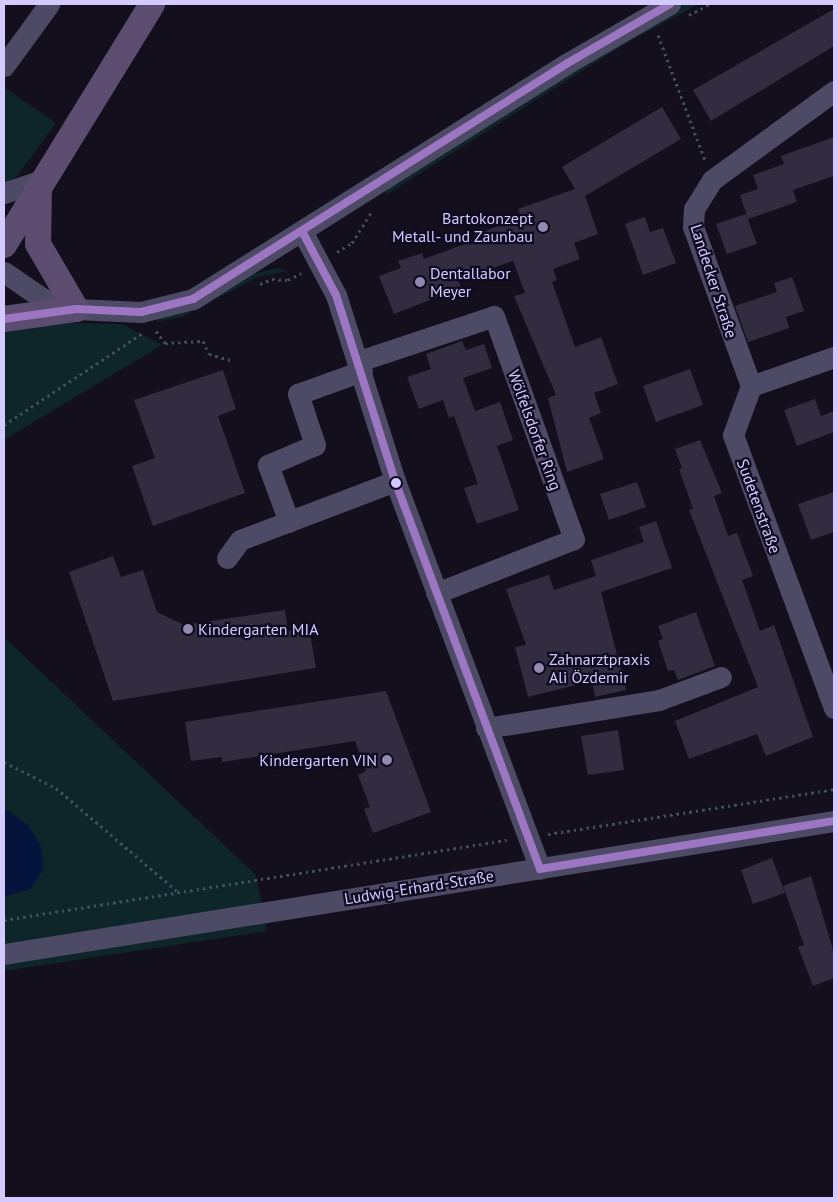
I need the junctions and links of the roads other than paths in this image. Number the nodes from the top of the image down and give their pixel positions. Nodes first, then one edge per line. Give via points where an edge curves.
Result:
1 (49, 4) edge
2 (152, 4) edge
3 (670, 4) edge
4 (4, 66) edge
5 (834, 90) edge
6 (42, 184) junction
7 (4, 193) edge
8 (304, 233) junction
9 (4, 245) edge
10 (4, 272) edge
11 (76, 309) junction
12 (4, 319) edge
13 (834, 358) edge
14 (360, 366) junction
15 (751, 386) junction
16 (395, 481) junction
17 (289, 522) junction
18 (227, 558) dead end
19 (436, 593) junction
20 (721, 677) dead end
21 (834, 708) edge
22 (486, 728) junction
23 (834, 820) edge
24 (540, 869) junction
25 (4, 954) edge

1 - 4 street
2 - 6 main road
3 - 8 street via 566,64
5 - 15 street, Landecker Straße via 712,180 694,209 693,227
6 - 7 street
6 - 9 main road
6 - 11 main road via 38,244
8 - 11 street via 193,299 141,312
8 - 14 street via 322,261
10 - 11 street via 42,298
11 - 12 main road
13 - 15 street
14 - 16 street
14 - 17 street via 298,394 315,445 268,465
14 - 19 street, Wölfelsdorfer Ring via 494,316 574,539
15 - 21 street, Sudetenstraße via 733,435
16 - 17 street
16 - 19 street
17 - 18 street via 240,540
19 - 22 street
20 - 22 street via 659,700
22 - 24 street
23 - 24 street, Ludwig-Erhard-Straße
24 - 25 street, Ludwig-Erhard-Straße

